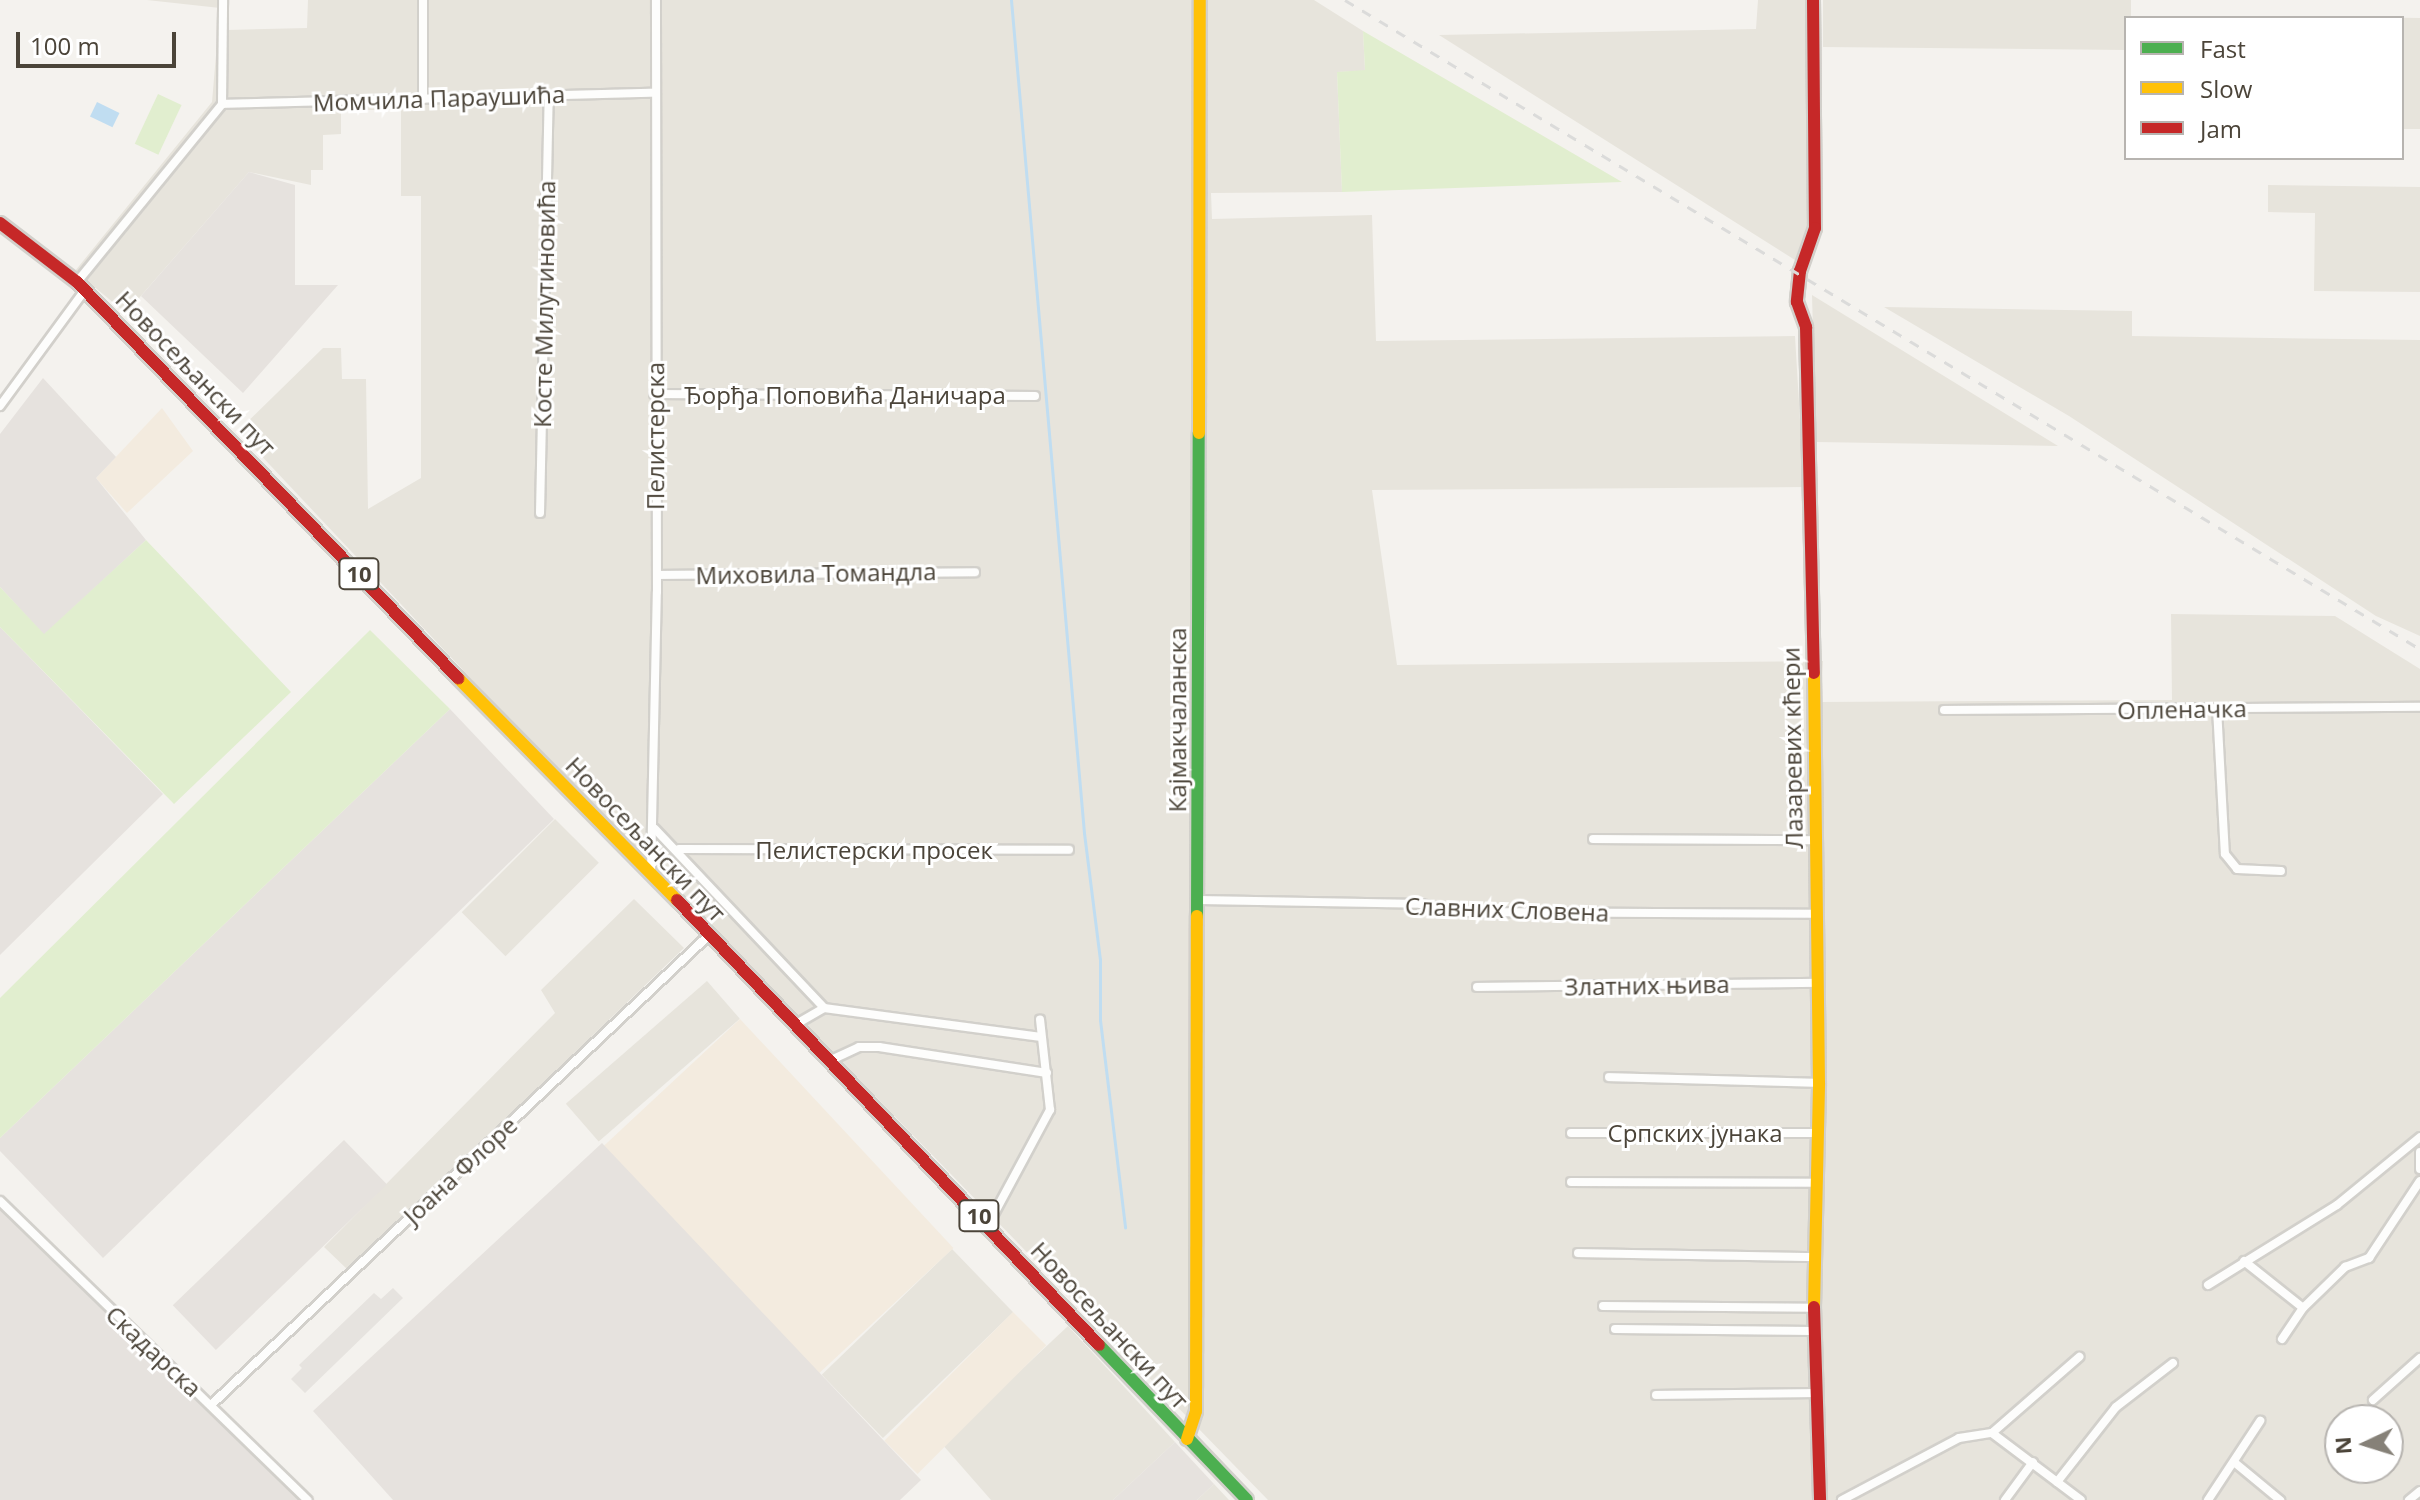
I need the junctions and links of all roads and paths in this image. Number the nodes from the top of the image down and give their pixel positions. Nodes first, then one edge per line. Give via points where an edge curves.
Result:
1 (223, 0) edge
2 (423, 0) edge
3 (656, 0) edge
4 (1200, 0) edge
5 (1813, 0) edge
6 (656, 93) junction
7 (549, 96) junction
8 (423, 99) junction
9 (222, 104) junction
10 (0, 223) edge
11 (81, 286) junction
12 (654, 394) junction
13 (1035, 396) dead end
14 (0, 406) edge
15 (540, 513) dead end
16 (975, 572) dead end
17 (657, 575) junction
18 (2420, 707) edge
19 (2217, 708) junction
20 (1944, 710) dead end
21 (655, 829) junction
22 (1593, 839) dead end
23 (1815, 840) junction
24 (679, 849) junction
25 (1069, 850) dead end
26 (2281, 871) dead end
27 (650, 872) junction
28 (1199, 900) junction
29 (1815, 914) junction
30 (709, 935) junction
31 (1817, 983) junction
32 (1477, 987) dead end
33 (824, 1008) junction
34 (1040, 1020) dead end
35 (793, 1025) junction
36 (1041, 1037) junction
37 (828, 1061) junction
38 (1047, 1073) junction
39 (1609, 1077) dead end
40 (1819, 1083) junction
41 (1571, 1133) dead end
42 (1818, 1133) junction
43 (2420, 1137) edge
44 (2420, 1152) edge
45 (2420, 1169) edge
46 (2420, 1181) edge
47 (1571, 1182) dead end
48 (1817, 1183) junction
49 (0, 1201) edge
50 (988, 1225) junction
51 (1578, 1253) dead end
52 (1816, 1257) junction
53 (2244, 1261) junction
54 (2208, 1285) dead end
55 (1603, 1306) dead end
56 (1814, 1308) junction
57 (2303, 1308) junction
58 (1615, 1329) dead end
59 (1813, 1331) junction
60 (2282, 1339) dead end
61 (2079, 1357) dead end
62 (2420, 1358) edge
63 (2173, 1363) dead end
64 (1814, 1393) junction
65 (1656, 1395) dead end
66 (2373, 1400) dead end
67 (211, 1405) junction
68 (2260, 1421) dead end
69 (1992, 1433) junction
70 (1187, 1439) junction
71 (2033, 1462) junction
72 (2234, 1462) junction
73 (2057, 1482) junction
74 (2420, 1491) edge
75 (308, 1500) edge
76 (1247, 1500) edge
77 (1820, 1500) edge
78 (1842, 1500) edge
79 (2005, 1500) edge
80 (2081, 1500) edge
81 (2208, 1500) edge
82 (2280, 1500) edge
83 (2409, 1500) edge

1 - 9 street
2 - 8 street
3 - 6 street, Пелистерска
4 - 28 street, Кајмакчаланска
5 - 23 street, Лазаревих кћери via 1815,228 1800,271 1797,302 1806,327 1808,363
6 - 7 street, Момчила Параушића
6 - 12 street, Пелистерска
7 - 8 street, Момчила Параушића
7 - 15 street, Косте Милутиновића
8 - 9 street, Момчила Параушића
9 - 11 street
10 - 11 street, Новосељански пут / 10
11 - 14 street
11 - 27 street, Новосељански пут / 10
12 - 13 street, Ђорђа Поповића Даничара
12 - 17 street, Пелистерска
16 - 17 street, Миховила Томандла
17 - 21 street, Пелистерска
18 - 19 street, Опленачка
19 - 20 street, Опленачка
19 - 26 street via 2225,854 2237,869
21 - 24 street
21 - 27 street, Пелистерска
22 - 23 street
23 - 29 street, Лазаревих кћери
24 - 25 street, Пелистерски просек
24 - 33 street
27 - 30 street, Новосељански пут / 10
28 - 29 street, Славних Словена via 1421,904 1459,912
28 - 70 street, Кајмакчаланска via 1196,1411
29 - 31 street, Лазаревих кћери
30 - 35 street, Новосељански пут / 10
30 - 67 street, Јоана Флоре
31 - 32 street, Златних њива
31 - 40 street, Лазаревих кћери
33 - 35 street
33 - 36 street
34 - 36 street
35 - 37 street, Новосељански пут / 10
36 - 38 street
37 - 38 street via 859,1047 879,1047
37 - 50 street, Новосељански пут / 10
38 - 50 street via 1048,1114
39 - 40 street
40 - 42 street, Лазаревих кћери
41 - 42 street, Српских јунака
42 - 48 street, Лазаревих кћери
43 - 53 street via 2337,1205
44 - 45 street
46 - 57 street via 2369,1258 2345,1267
47 - 48 street
48 - 52 street, Лазаревих кћери
49 - 67 street, Скадарска
50 - 70 street, Новосељански пут / 10
51 - 52 street
52 - 56 street, Лазаревих кћери
53 - 54 street
53 - 57 street
55 - 56 street
56 - 59 street, Лазаревих кћери
57 - 60 street
58 - 59 street
59 - 64 street, Лазаревих кћери
61 - 69 street
62 - 66 street
63 - 73 street via 2116,1407
64 - 65 street
64 - 77 street, Лазаревих кћери
67 - 75 street, Скадарска
68 - 72 street
69 - 71 street
69 - 78 street via 1959,1438
70 - 76 street, Новосељански пут / 10
71 - 73 street
71 - 79 street
72 - 81 street
72 - 82 street
73 - 80 street
74 - 83 street

